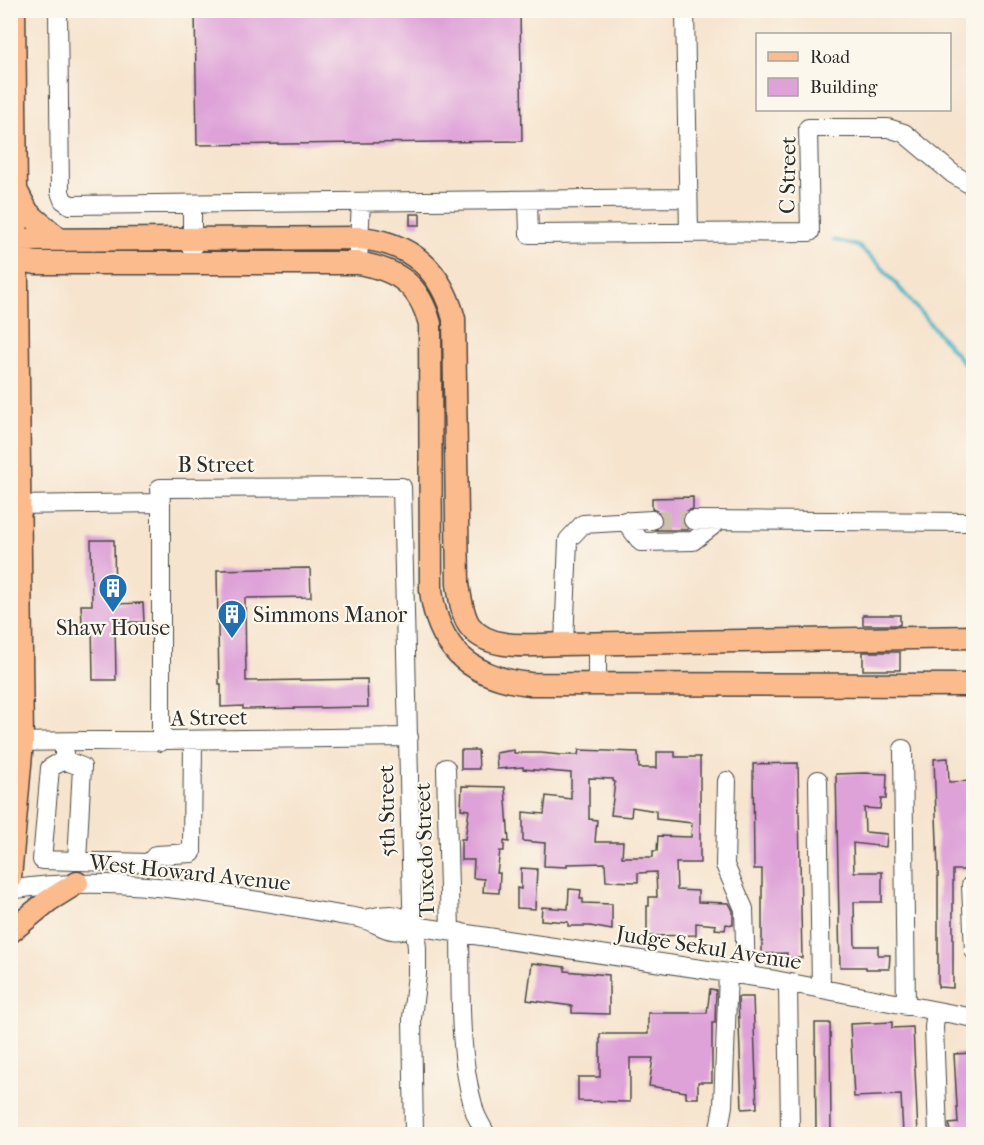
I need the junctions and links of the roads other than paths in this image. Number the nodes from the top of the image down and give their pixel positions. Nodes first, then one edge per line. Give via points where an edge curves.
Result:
1 (14, 10) edge
2 (58, 10) edge
3 (684, 10) edge
4 (16, 187) junction
5 (974, 187) edge
6 (688, 198) junction
7 (528, 200) junction
8 (361, 202) junction
9 (192, 204) junction
10 (689, 233) junction
11 (360, 238) junction
12 (59, 239) junction
13 (192, 240) junction
14 (13, 250) edge
15 (60, 263) junction
16 (192, 263) junction
17 (358, 263) junction
18 (16, 306) junction
19 (402, 487) joint
20 (161, 503) junction
21 (15, 505) edge
22 (625, 520) junction
23 (652, 520) tunnel mouth
24 (693, 520) tunnel mouth
25 (720, 520) junction
26 (974, 522) edge
27 (974, 637) edge
28 (564, 644) junction
29 (597, 644) junction
30 (597, 684) junction
31 (974, 685) edge
32 (409, 737) junction
33 (194, 741) junction
34 (16, 742) edge
35 (161, 742) junction
36 (903, 750) dead end
37 (64, 751) junction
38 (446, 768) dead end
39 (818, 780) dead end
40 (727, 781) dead end
41 (77, 872) junction
42 (10, 878) edge
43 (971, 885) dead end
44 (10, 890) edge
45 (414, 926) junction
46 (448, 930) junction
47 (10, 932) edge
48 (974, 951) edge
49 (728, 973) junction
50 (746, 976) junction
51 (788, 983) junction
52 (820, 989) junction
53 (906, 1006) junction
54 (936, 1011) junction
55 (974, 1018) edge
56 (790, 1129) dead end
57 (414, 1134) edge
58 (486, 1134) edge
59 (718, 1134) edge
60 (938, 1134) edge

1 - 4 main road
2 - 9 street via 63,200 74,206
3 - 6 street
4 - 12 main road via 28,213
4 - 14 main road
5 - 10 street, C Street via 904,133 888,128 808,128 810,232
6 - 7 street
6 - 10 street
7 - 8 street
7 - 10 street, C Street via 529,234
8 - 9 street
8 - 11 street
9 - 13 street
11 - 13 main road
11 - 17 street
11 - 28 main road via 401,247 417,257 440,283 448,299 455,335 458,584 470,625 479,634 510,645
12 - 13 main road
12 - 14 main road
13 - 16 street
14 - 15 main road
14 - 18 main road
15 - 16 main road
15 - 18 main road via 35,279
16 - 17 main road
17 - 30 main road via 391,271 403,279 426,308 430,324 431,590 441,632 462,658 493,677 530,684
18 - 21 main road
19 - 20 street, B Street via 160,488
19 - 32 street, 5th Street
20 - 21 street, B Street
20 - 35 street
21 - 34 main road
22 - 23 street
22 - 25 street via 641,542 662,542 693,541
22 - 28 street via 583,524 568,540
24 - 25 street
25 - 26 street
27 - 29 main road
28 - 29 main road
29 - 30 street
30 - 31 main road
32 - 33 street, A Street
32 - 45 street, 5th Street
33 - 35 street, A Street
33 - 41 street via 192,853 156,855 149,863
34 - 37 street, A Street
34 - 42 main road
35 - 37 street, A Street
36 - 53 street
37 - 41 street via 82,767
37 - 41 street via 50,768 42,860
38 - 46 street, Tuxedo Street
39 - 52 street
40 - 50 street via 725,865 744,909
41 - 44 street, West Howard Avenue via 46,885
41 - 45 street, West Howard Avenue via 131,885 364,919 402,932
41 - 47 main road
43 - 48 street
45 - 46 street, West Howard Avenue
45 - 57 street, 5th Street
46 - 49 street, Judge Sekul Avenue
46 - 58 street, Tuxedo Street via 465,1063 474,1111
49 - 50 street, Judge Sekul Avenue
49 - 59 street via 723,1106
50 - 51 street, Judge Sekul Avenue
51 - 52 street, Judge Sekul Avenue
51 - 56 street
52 - 53 street, Judge Sekul Avenue
53 - 54 street, Judge Sekul Avenue
54 - 55 street, Judge Sekul Avenue
54 - 60 street

